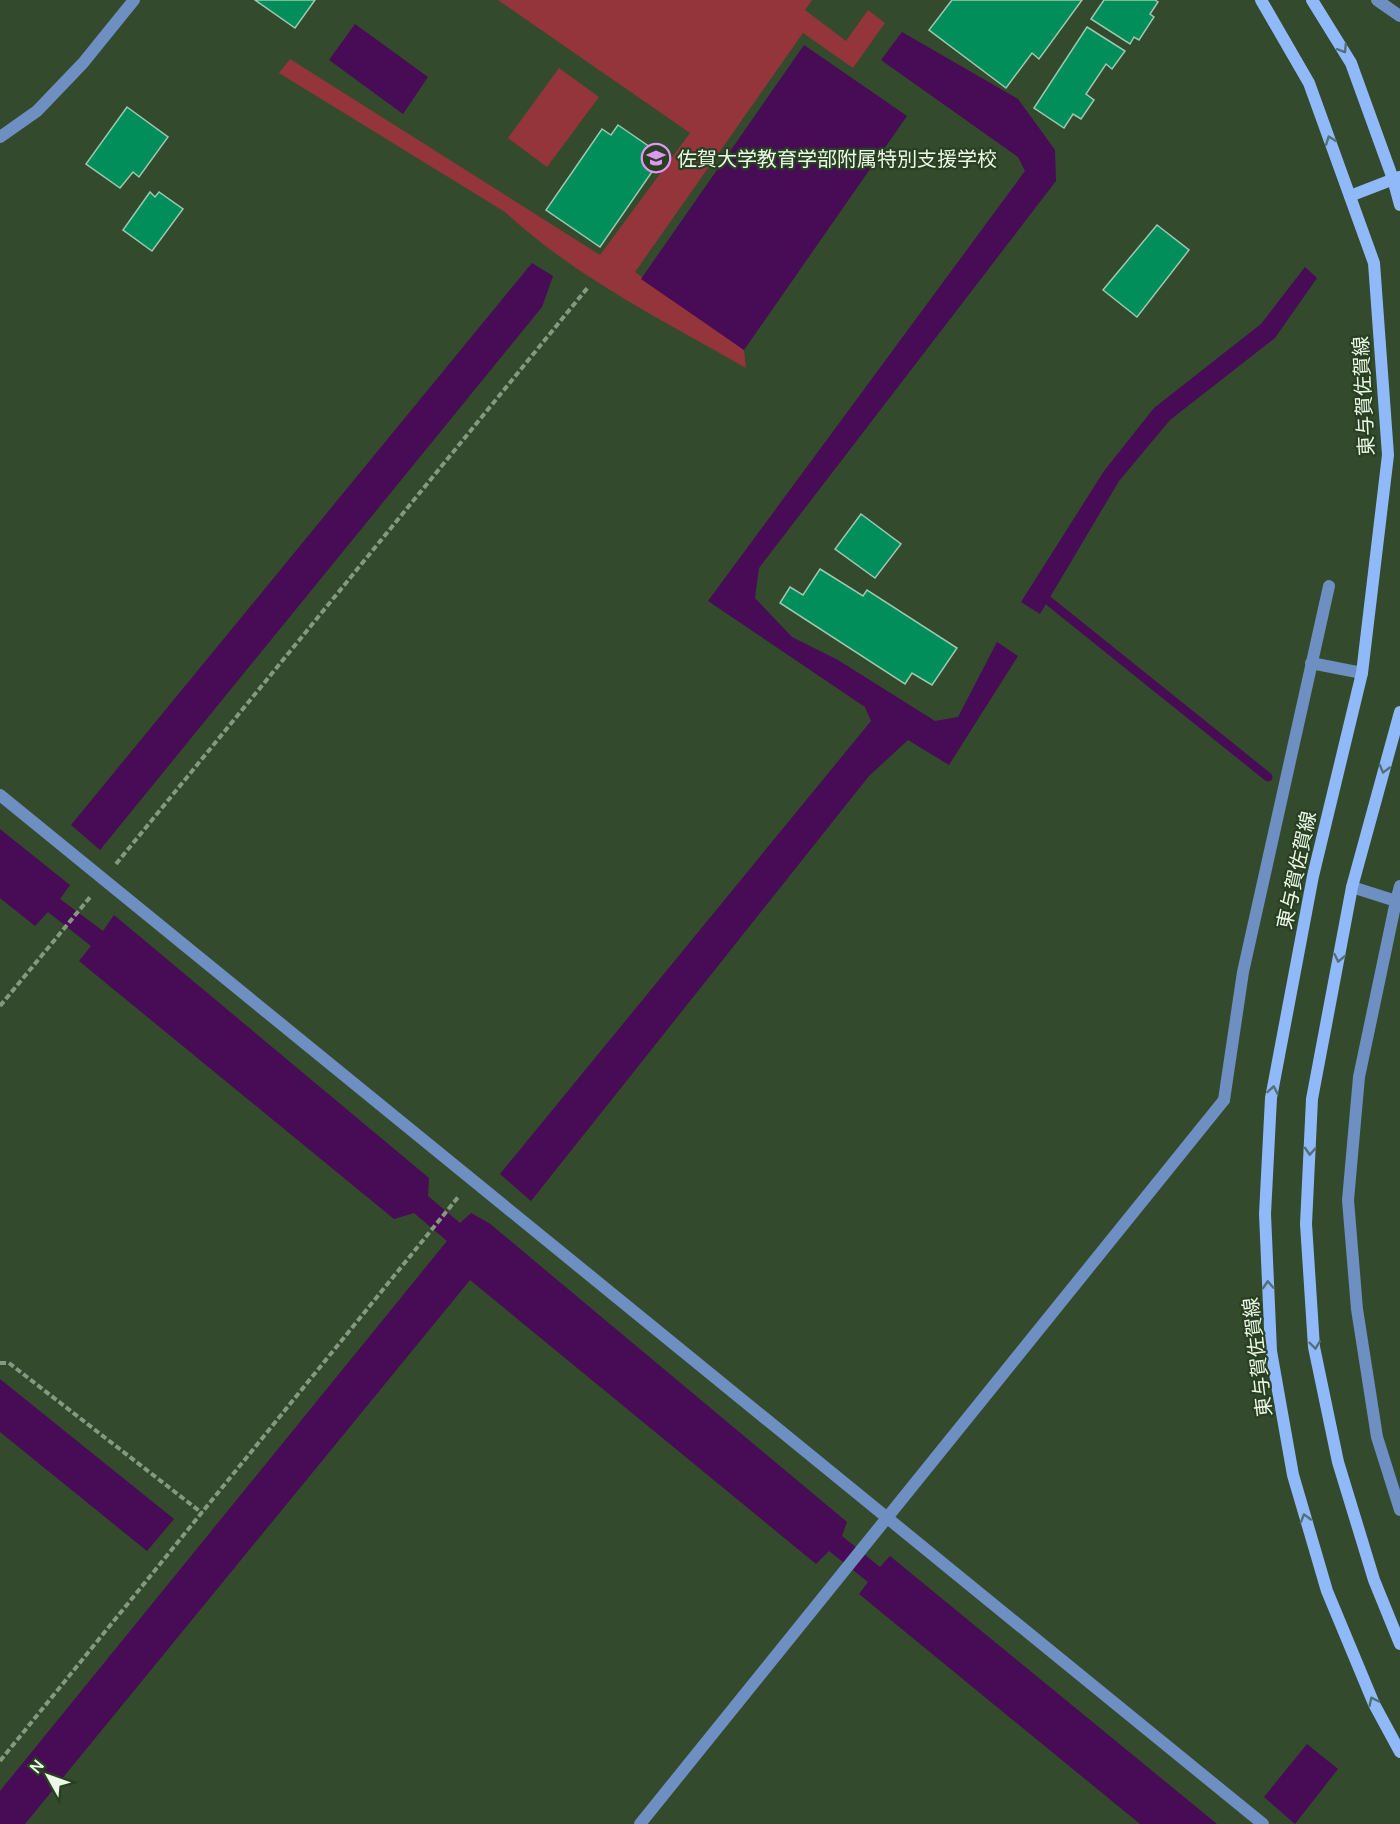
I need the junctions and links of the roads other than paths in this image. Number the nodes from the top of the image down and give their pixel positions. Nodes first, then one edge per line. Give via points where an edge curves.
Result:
1 (134, 0) edge
2 (1261, 0) edge
3 (1312, 0) edge
4 (1377, 0) edge
5 (1400, 16) edge
6 (0, 136) edge
7 (1397, 177) edge
8 (1350, 196) junction
9 (1400, 205) edge
10 (1329, 586) dead end
11 (1311, 663) junction
12 (1362, 673) junction
13 (1400, 712) edge
14 (0, 795) edge
15 (1400, 886) edge
16 (1352, 887) junction
17 (1396, 901) junction
18 (1400, 1510) edge
19 (888, 1518) junction
20 (1400, 1644) edge
21 (1400, 1752) edge
22 (640, 1824) edge
23 (1263, 1824) edge

1 - 6 street via 83,63 37,111
8 -> 2 main road, 東与賀佐賀線 via 1309,83
3 -> 7 main road via 1351,63
4 - 5 street
7 - 8 main road
7 - 9 main road
8 - 12 main road, 東与賀佐賀線 via 1374,263 1388,455
10 - 11 street
11 - 12 street
11 - 19 street via 1244,972 1224,1100
21 -> 12 main road, 東与賀佐賀線 via 1374,1704 1327,1591 1293,1475 1272,1351 1265,1214 1271,1098 1313,876
13 -> 16 main road
14 - 19 street
15 - 17 street
16 - 17 street
16 -> 20 main road via 1312,1099 1306,1224 1314,1347 1338,1462 1374,1580
17 - 18 street via 1359,1077 1348,1200 1357,1309 1377,1437
19 - 22 street
19 - 23 street

